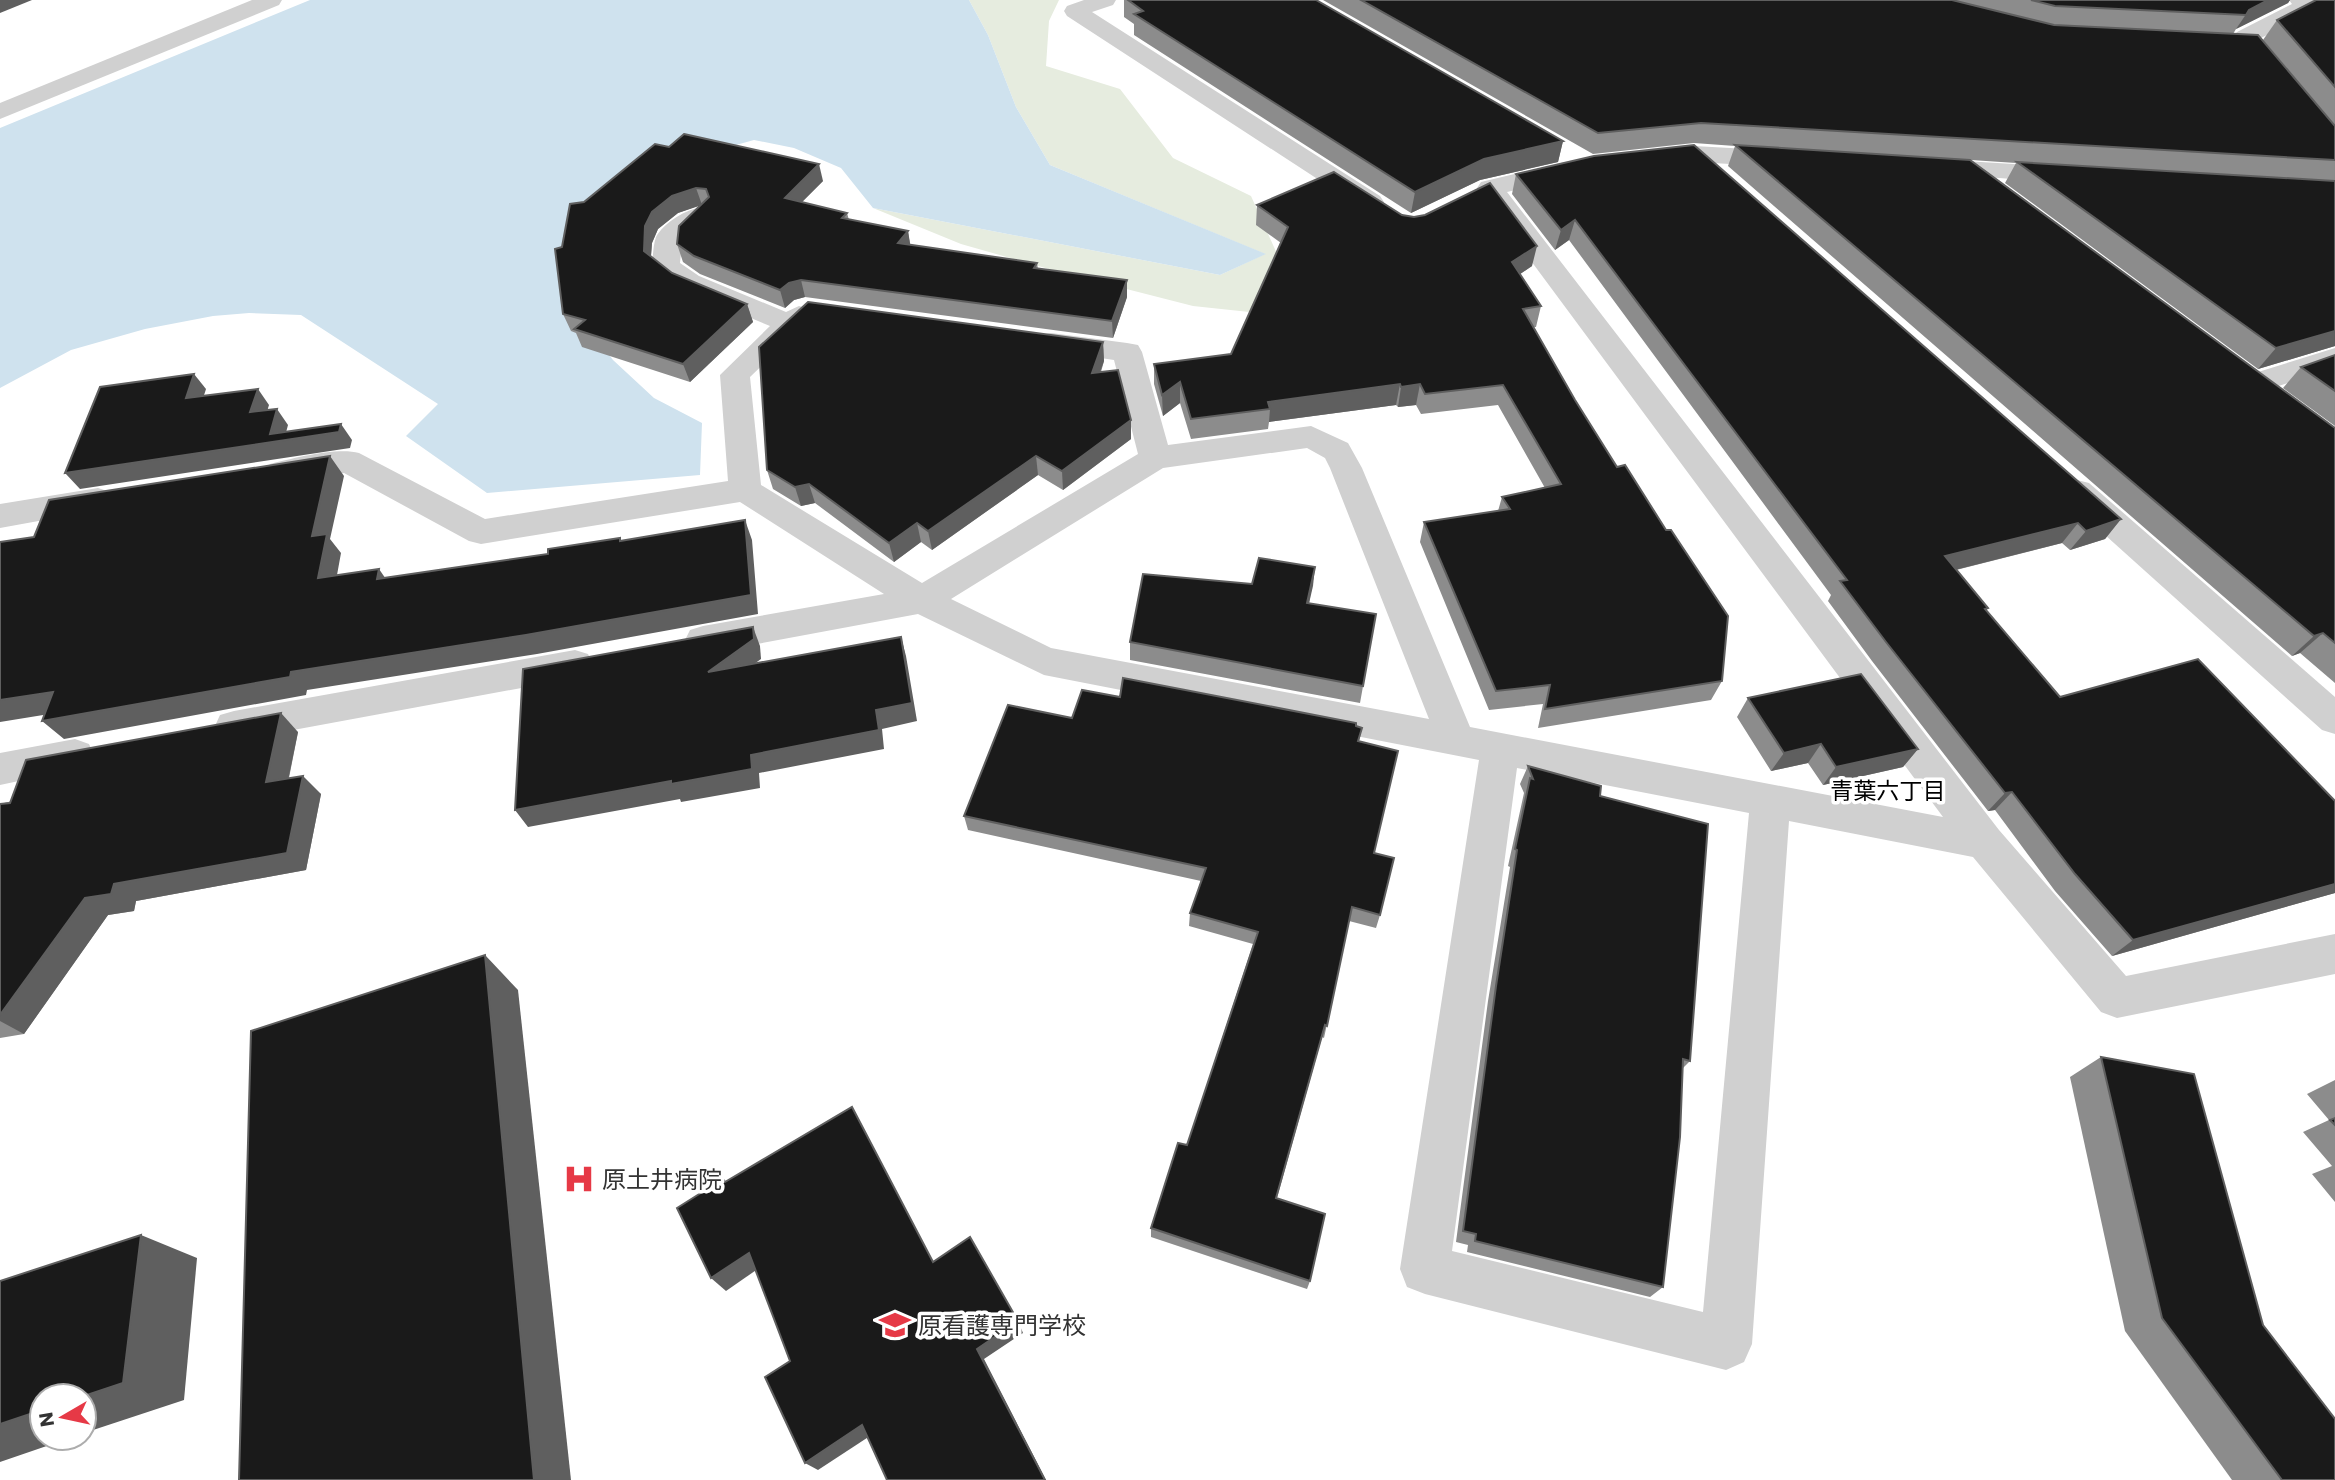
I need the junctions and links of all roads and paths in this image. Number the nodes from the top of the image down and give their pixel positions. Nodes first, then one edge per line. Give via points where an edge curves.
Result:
1 (271, 0) edge
2 (1105, 0) edge
3 (2301, 0) edge
4 (2225, 45) edge
5 (2253, 46) junction
6 (0, 112) edge
7 (2335, 146) edge
8 (1564, 151) dead end
9 (1694, 154) junction
10 (1802, 160) edge
11 (1628, 161) edge
12 (1910, 166) edge
13 (1965, 169) junction
14 (2088, 177) edge
15 (1725, 181) edge
16 (2009, 202) edge
17 (1387, 212) edge
18 (699, 214) edge
19 (832, 313) edge
20 (790, 324) junction
21 (1019, 338) edge
22 (2335, 358) edge
23 (2284, 407) edge
24 (1155, 458) junction
25 (2056, 473) edge
26 (254, 476) edge
27 (745, 490) junction
28 (134, 495) edge
29 (0, 516) edge
30 (922, 600) junction
31 (674, 646) edge
32 (605, 658) edge
33 (2335, 719) edge
34 (206, 731) edge
35 (1456, 740) junction
36 (110, 748) edge
37 (1500, 749) junction
38 (0, 769) edge
39 (1770, 801) junction
40 (1985, 842) junction
41 (2335, 954) edge

1 - 6 street
2 - 17 street via 1075,11
3 - 5 street via 2306,6 2245,37
4 - 5 street
5 - 7 street
8 - 40 street via 1588,165 1478,193
9 - 10 street
9 - 11 street
9 - 15 street
12 - 13 street
13 - 14 street
13 - 16 street
18 - 20 street via 668,239 666,266 689,282
19 - 20 street via 805,309
20 - 27 street via 735,375
21 - 24 street via 1126,352
22 - 23 street via 2242,376
24 - 30 street
24 - 35 street via 1311,437 1336,451
25 - 33 street
26 - 27 street via 348,461 481,532
27 - 30 street
28 - 29 street
30 - 31 street
30 - 35 street via 1044,661
32 - 34 street
35 - 37 street
36 - 38 street
37 - 39 street
37 - 39 street via 1425,1269 1726,1344
39 - 40 street
40 - 41 street via 2116,998

